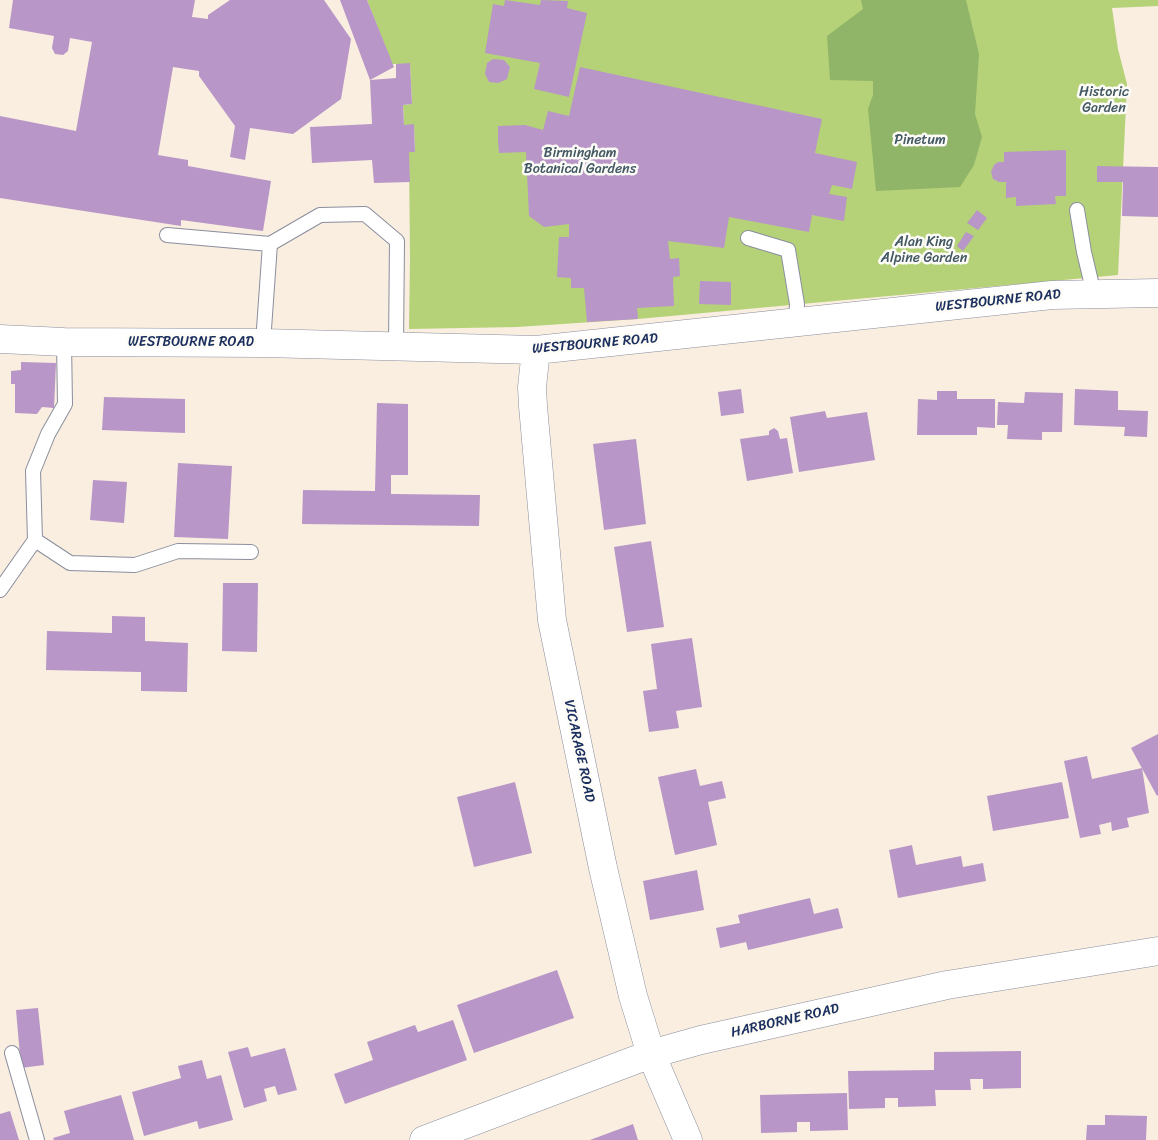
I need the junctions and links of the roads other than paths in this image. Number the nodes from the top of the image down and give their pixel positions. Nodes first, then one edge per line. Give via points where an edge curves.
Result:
1 (1077, 210) dead end
2 (167, 235) dead end
3 (748, 238) dead end
4 (270, 244) junction
5 (1158, 293) edge
6 (1094, 294) junction
7 (796, 322) junction
8 (0, 339) edge
9 (64, 342) junction
10 (263, 343) junction
11 (396, 346) junction
12 (536, 350) junction
13 (35, 540) junction
14 (251, 552) dead end
15 (0, 590) edge
16 (1158, 951) edge
17 (12, 1053) dead end
18 (652, 1054) junction
19 (37, 1140) edge
20 (424, 1140) edge
21 (688, 1140) edge

1 - 6 lane
2 - 4 lane
3 - 7 lane via 788,250 798,304
4 - 10 lane
4 - 11 lane via 320,215 365,214 397,241
5 - 6 main road, WESTBOURNE ROAD
6 - 7 main road, WESTBOURNE ROAD via 1052,295
7 - 12 main road, WESTBOURNE ROAD
8 - 9 main road, WESTBOURNE ROAD
9 - 10 main road, WESTBOURNE ROAD
9 - 13 lane via 65,404 48,434 34,471
10 - 11 main road, WESTBOURNE ROAD
11 - 12 main road, WESTBOURNE ROAD
12 - 18 main road, VICARAGE ROAD via 533,406 552,620 602,868 633,996
13 - 14 lane via 70,563 135,565 178,551
13 - 15 lane
16 - 18 main road, HARBORNE ROAD via 947,985 716,1036
17 - 19 lane
18 - 20 main road, HARBORNE ROAD
18 - 21 main road, VICARAGE ROAD

